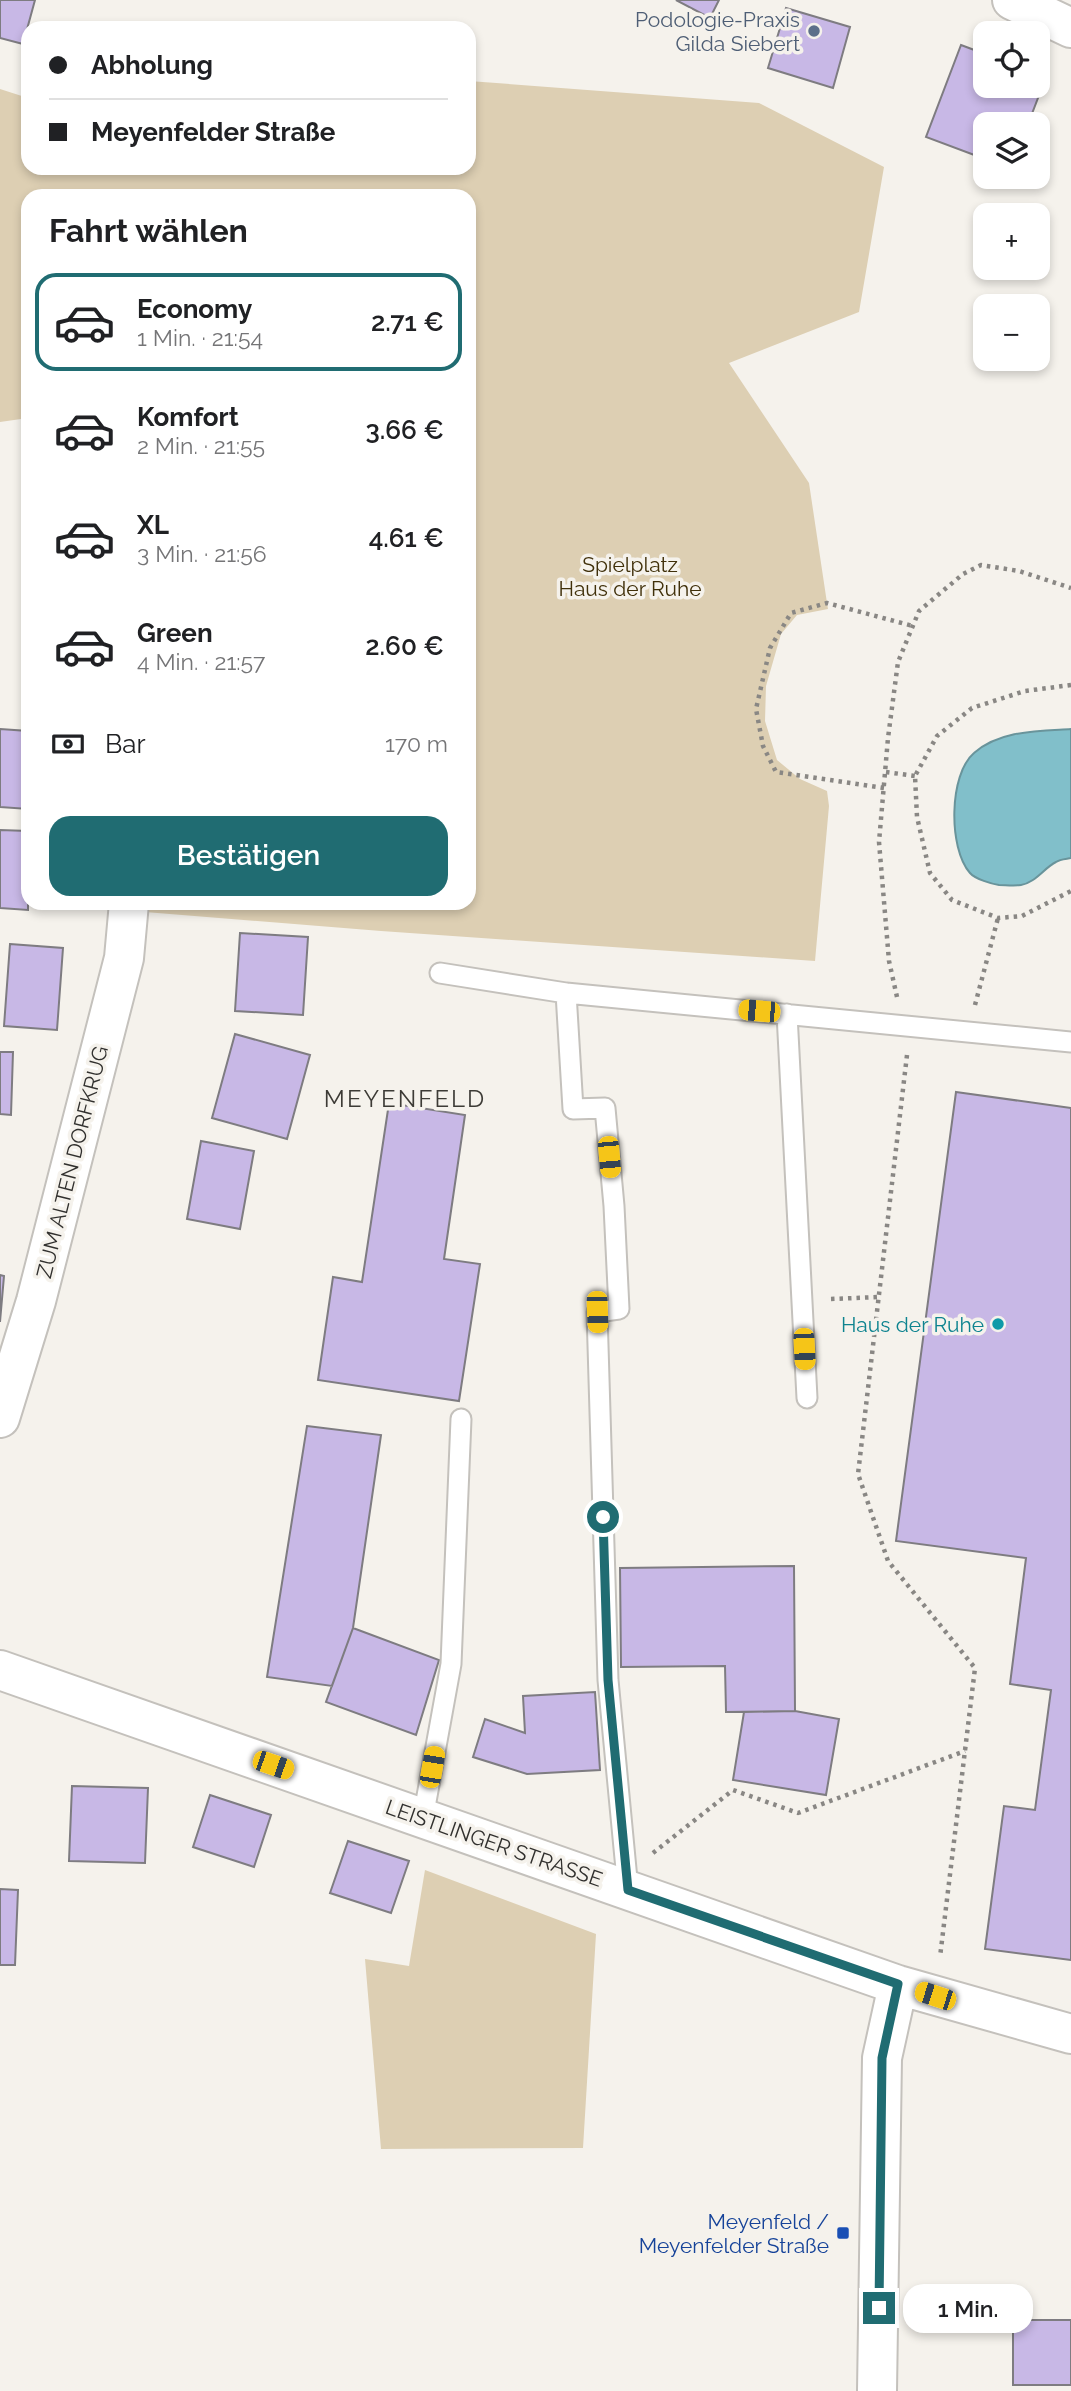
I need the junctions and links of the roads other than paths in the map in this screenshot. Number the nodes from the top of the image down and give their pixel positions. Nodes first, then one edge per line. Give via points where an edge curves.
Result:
1 (1012, 0) edge
2 (1071, 28) edge
3 (128, 910) edge
4 (440, 974) dead end
5 (566, 993) junction
6 (787, 1013) junction
7 (1071, 1042) edge
8 (807, 1398) dead end
9 (0, 1418) edge
10 (461, 1419) dead end
11 (0, 1670) edge
12 (423, 1818) junction
13 (627, 1882) junction
14 (898, 1984) junction
15 (1071, 2034) edge
16 (877, 2391) edge

1 - 2 street
3 - 9 street, ZUM ALTEN DORFKRUG via 124,958 36,1301
4 - 5 lane
5 - 6 lane
5 - 13 lane via 573,1109 605,1108 614,1206 619,1309 597,1312 608,1680
6 - 7 lane
6 - 8 lane
10 - 12 lane via 451,1664
11 - 12 street, LEISTLINGER STRASSE
12 - 13 street, LEISTLINGER STRASSE
13 - 14 street, LEISTLINGER STRASSE
14 - 15 street, LEISTLINGER STRASSE
14 - 16 street via 882,2058

